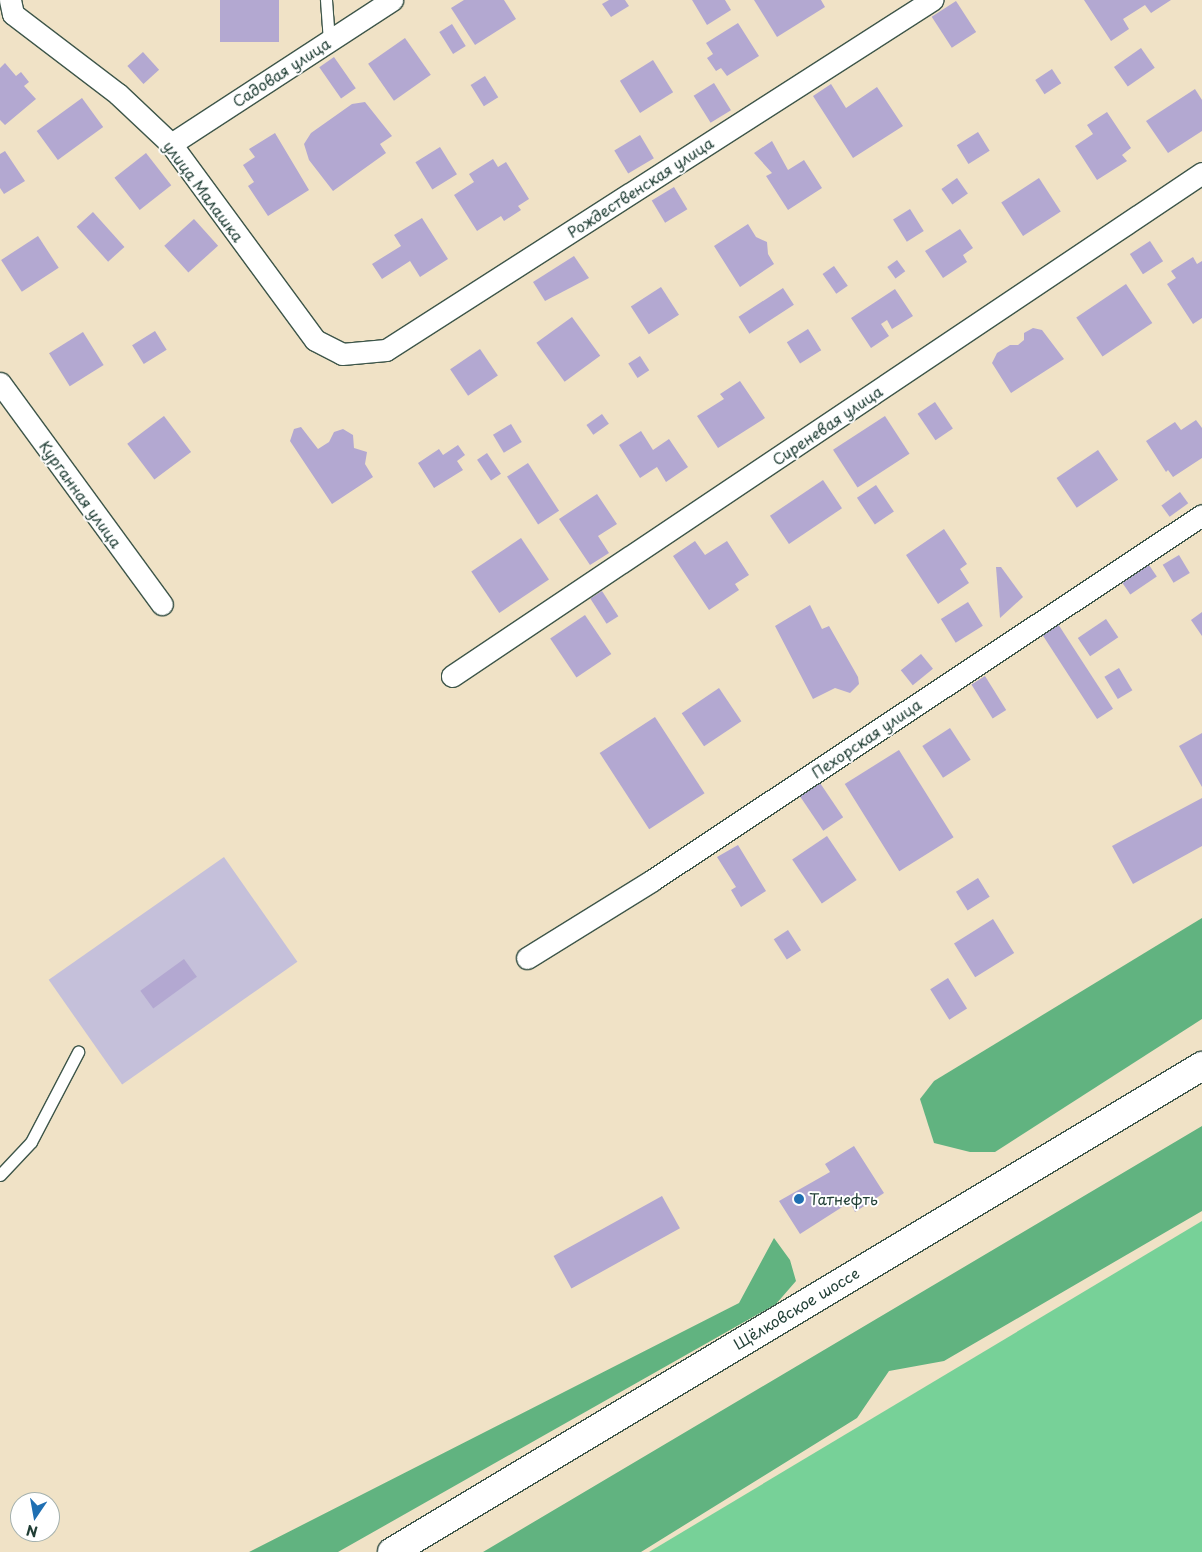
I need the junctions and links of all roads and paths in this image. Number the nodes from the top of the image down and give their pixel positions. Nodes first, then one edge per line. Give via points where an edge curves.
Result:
1 (10, 0) edge
2 (326, 0) edge
3 (392, 0) edge
4 (932, 0) edge
5 (328, 41) junction
6 (171, 144) junction
7 (1202, 173) edge
8 (342, 354) joint
9 (0, 383) edge
10 (1202, 515) edge
11 (162, 604) dead end
12 (452, 676) dead end
13 (527, 958) dead end
14 (78, 1052) dead end
15 (1202, 1066) edge
16 (0, 1175) edge
17 (392, 1552) edge

1 - 6 street, улица Малашка via 13,14 118,94
2 - 5 lane
3 - 5 street, Садовая улица
4 - 8 street, Рождественская улица via 386,350
5 - 6 street, Садовая улица
6 - 8 street, улица Малашка via 315,340
7 - 12 street, Сиреневая улица
9 - 11 street, Курганная улица
10 - 13 street, Пехорская улица via 651,881
14 - 16 lane via 31,1142
15 - 17 main road, Щёлковское шоссе

